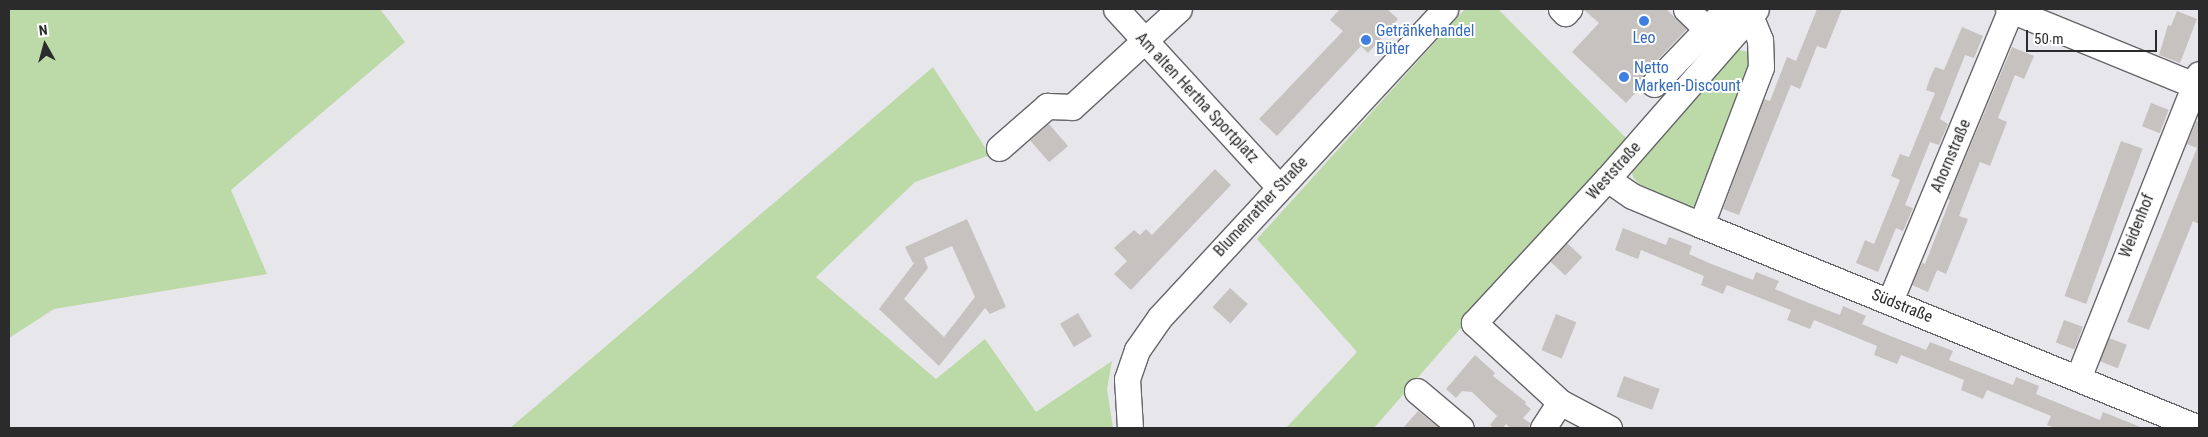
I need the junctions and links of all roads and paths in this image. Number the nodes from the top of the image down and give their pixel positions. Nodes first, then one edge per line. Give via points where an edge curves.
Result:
1 (1116, 9) edge
2 (1179, 9) edge
3 (1445, 9) edge
4 (1561, 9) edge
5 (1568, 9) edge
6 (1686, 9) edge
7 (2010, 9) edge
8 (1743, 10) edge
9 (1707, 29) junction
10 (1144, 40) junction
11 (2198, 82) edge
12 (1654, 84) dead end
13 (999, 148) dead end
14 (1607, 179) junction
15 (1279, 187) junction
16 (1701, 226) junction
17 (1890, 301) junction
18 (2078, 378) junction
19 (1417, 391) dead end
20 (1560, 402) junction
21 (1130, 428) edge
22 (1461, 428) edge
23 (1543, 428) edge
24 (1609, 428) edge
25 (2199, 428) edge

1 - 10 street, Am alten Hertha Sportplatz
2 - 10 street
3 - 15 street, Blumenrather Straße
4 - 5 street via 1565,12
6 - 9 street
7 - 11 street
7 - 17 street, Ahornstraße
8 - 9 street
8 - 14 street, Weststraße
8 - 16 street via 1760,40 1761,67
9 - 12 street
10 - 13 street via 1072,108 1047,106
10 - 15 street, Am alten Hertha Sportplatz
11 - 18 street, Weidenhof
14 - 16 street, Südstraße via 1632,196
14 - 20 street, Weststraße via 1474,323
15 - 21 street, Blumenrather Straße via 1160,316 1137,350 1128,379
16 - 17 street, Südstraße
17 - 18 street, Südstraße
18 - 25 street, Südstraße
19 - 22 street
20 - 23 street
20 - 24 street

